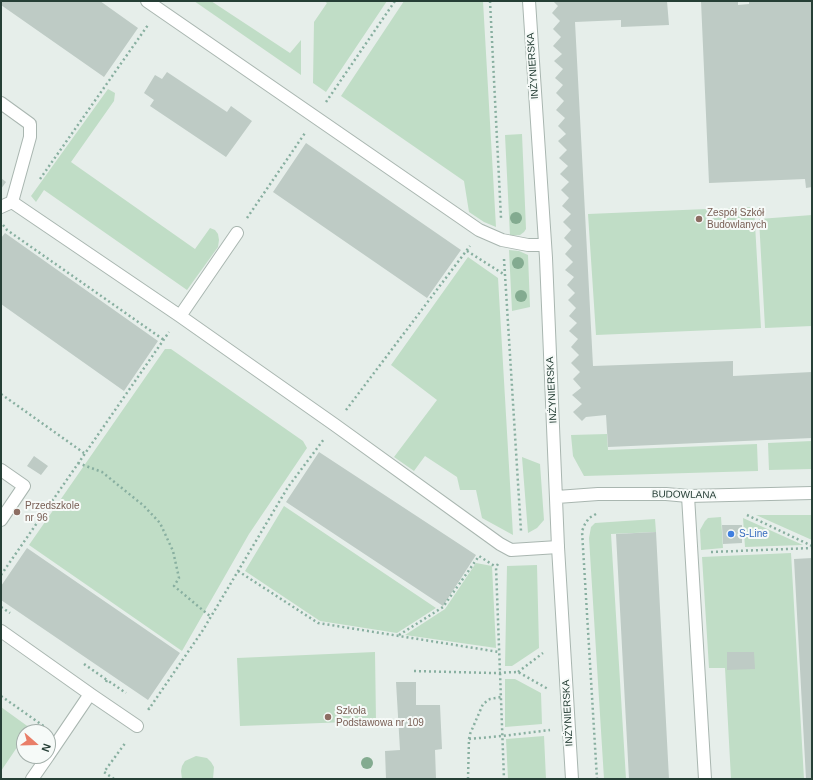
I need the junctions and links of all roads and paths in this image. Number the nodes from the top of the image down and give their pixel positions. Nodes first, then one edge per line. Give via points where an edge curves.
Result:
1 (147, 1) edge
2 (490, 1) edge
3 (529, 1) edge
4 (159, 9) junction
5 (1, 103) edge
6 (38, 181) dead end
7 (12, 202) junction
8 (1, 208) edge
9 (1, 224) edge
10 (479, 230) junction
11 (237, 233) dead end
12 (502, 240) junction
13 (545, 245) junction
14 (467, 251) junction
15 (505, 275) junction
16 (180, 316) junction
17 (164, 340) junction
18 (1, 394) edge
19 (335, 425) junction
20 (84, 453) junction
21 (78, 463) junction
22 (1, 470) edge
23 (812, 493) edge
24 (688, 496) junction
25 (557, 497) junction
26 (740, 512) dead end
27 (603, 514) dead end
28 (1, 520) edge
29 (558, 547) junction
30 (812, 547) edge
31 (511, 550) junction
32 (691, 553) junction
33 (496, 567) junction
34 (238, 571) junction
35 (1, 575) edge
36 (211, 616) junction
37 (1, 631) edge
38 (398, 636) junction
39 (499, 652) junction
40 (543, 653) dead end
41 (414, 671) dead end
42 (518, 672) junction
43 (500, 673) junction
44 (550, 691) dead end
45 (1, 696) edge
46 (93, 696) junction
47 (131, 696) dead end
48 (501, 697) junction
49 (143, 705) dead end
50 (41, 724) edge
51 (137, 726) joint
52 (550, 730) dead end
53 (502, 736) junction
54 (469, 739) junction
55 (56, 745) edge
56 (42, 764) edge
57 (32, 779) edge
58 (114, 779) edge
59 (468, 779) edge
60 (504, 779) edge
61 (572, 779) edge
62 (597, 779) edge
63 (705, 779) edge

1 - 4 street
2 - 12 path
3 - 13 street, INŻYNIERSKA
4 - 6 path
4 - 10 street
5 - 7 street via 30,124 30,137
7 - 8 street
7 - 16 street
9 - 17 path
10 - 12 street
10 - 14 path
11 - 16 street
12 - 13 street
12 - 15 path
13 - 25 street, INŻYNIERSKA
14 - 15 path
14 - 19 path
15 - 31 path via 521,536
16 - 17 path
16 - 19 street
17 - 20 path
18 - 20 path
19 - 31 street
19 - 34 path via 288,487
20 - 21 path
21 - 35 path
21 - 36 path via 102,472 144,506 160,523 173,551 179,578 174,586
22 - 28 street via 24,486
23 - 24 street, BUDOWLANA
24 - 25 street, BUDOWLANA via 598,494
24 - 32 street
25 - 29 street, INŻYNIERSKA
26 - 30 path
27 - 62 path via 595,514 589,518 582,531
29 - 31 street
29 - 61 street, INŻYNIERSKA
30 - 32 path
31 - 33 path
32 - 63 street
33 - 38 path via 479,556 443,607
33 - 39 path
34 - 36 path
34 - 38 path via 318,623
36 - 49 path via 149,709
37 - 46 street
38 - 39 path
39 - 43 path
40 - 42 path
41 - 43 path
42 - 43 path
42 - 44 path
43 - 48 path
45 - 50 path
46 - 47 path via 107,680
46 - 51 street
46 - 55 street
48 - 53 path
48 - 54 path via 490,699 483,704
51 - 58 path via 104,772
52 - 53 path
53 - 54 path
53 - 60 path
54 - 59 path
56 - 57 street

